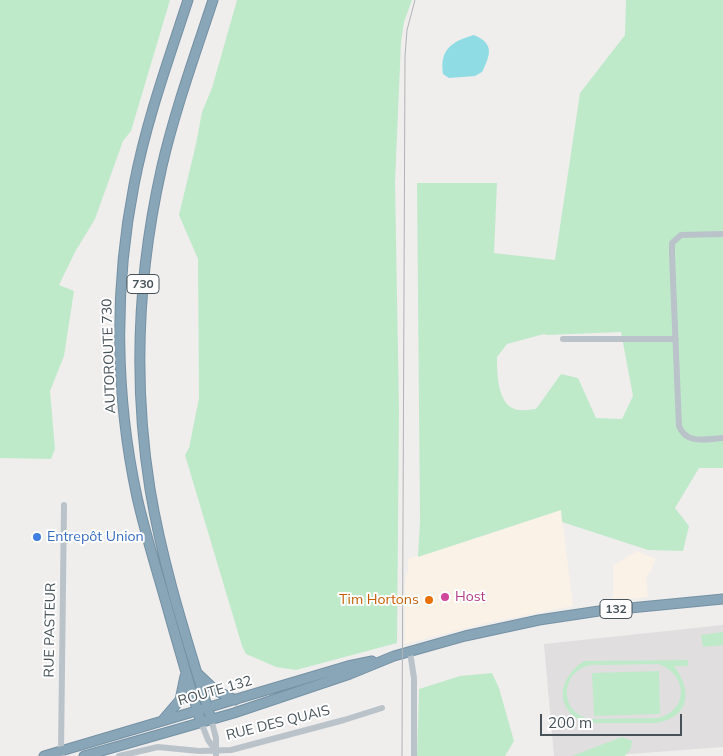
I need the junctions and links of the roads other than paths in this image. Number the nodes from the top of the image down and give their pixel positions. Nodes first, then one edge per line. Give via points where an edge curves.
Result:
1 (188, 0) edge
2 (213, 0) edge
3 (723, 234) edge
4 (563, 339) dead end
5 (676, 339) junction
6 (723, 438) edge
7 (64, 505) dead end
8 (723, 599) edge
9 (410, 652) junction
10 (394, 656) junction
11 (186, 671) junction
12 (197, 673) junction
13 (235, 700) junction
14 (207, 708) junction
15 (382, 708) dead end
16 (198, 710) junction
17 (162, 721) junction
18 (206, 721) junction
19 (216, 753) edge
20 (61, 754) edge
21 (44, 756) edge
22 (84, 756) edge
23 (119, 756) edge
24 (414, 756) edge

1 - 11 highway, AUTOROUTE 730 / 730 via 152,109 136,174 125,247 120,326 123,403 132,472
2 - 12 highway, 730 via 175,116 158,182 146,251 140,336 142,419 150,488 166,567
3 - 5 street via 680,235 672,243
4 - 5 street
5 - 6 street via 682,432 687,438 699,440
7 - 20 street, RUE PASTEUR
8 - 9 highway, ROUTE 132 / 132 via 560,617
9 - 10 highway, ROUTE 132 / 132
9 - 24 street via 414,678
10 - 13 highway, ROUTE 132 / 132 via 348,666
10 - 18 highway, ROUTE 132 / 132 via 350,674
11 - 16 highway, AUTOROUTE 730 / 730
11 - 17 highway via 180,700
12 - 13 highway via 215,690
12 - 14 highway, 730
13 - 14 highway, ROUTE 132 / 132
14 - 16 highway, ROUTE 132 / 132
14 - 18 highway
15 - 19 street, RUE DES QUAIS
16 - 17 highway, ROUTE 132 / 132
16 - 18 highway, AUTOROUTE 730
17 - 20 highway, ROUTE 132 / 132
18 - 19 street via 208,740
18 - 22 highway, ROUTE 132 / 132
19 - 23 street, RUE DES QUAIS via 158,747
20 - 21 highway, ROUTE 132 / 132

